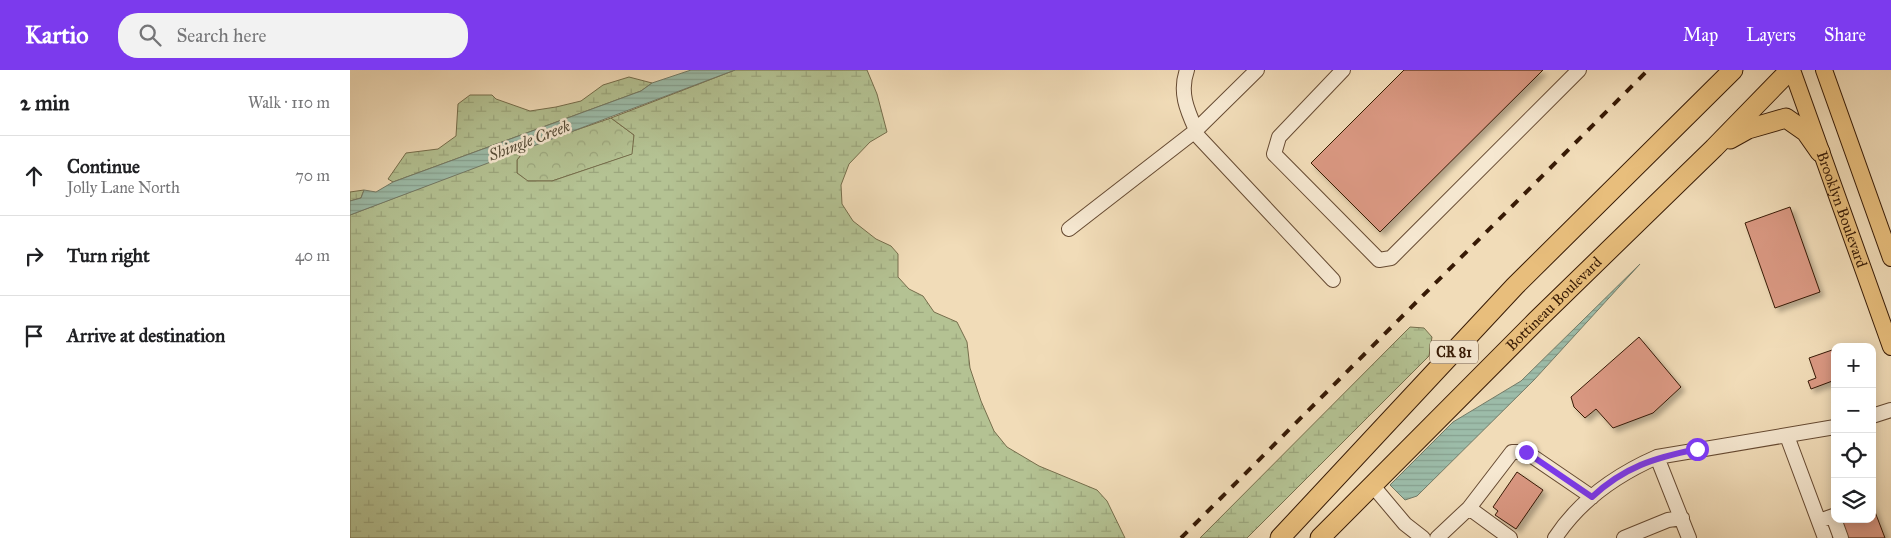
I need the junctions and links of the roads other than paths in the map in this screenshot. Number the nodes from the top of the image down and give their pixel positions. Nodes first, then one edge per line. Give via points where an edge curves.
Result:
1 (1187, 70) edge
2 (1257, 70) edge
3 (1343, 70) edge
4 (1579, 70) edge
5 (1733, 70) edge
6 (1791, 70) edge
7 (1824, 70) edge
8 (1195, 131) junction
9 (1714, 148) junction
10 (1820, 152) junction
11 (1069, 229) dead end
12 (1891, 258) edge
13 (1333, 280) dead end
14 (1891, 347) edge
15 (1891, 410) edge
16 (1876, 415) edge
17 (1831, 428) edge
18 (1787, 436) junction
19 (1657, 457) junction
20 (1373, 486) junction
21 (1592, 497) junction
22 (1469, 508) junction
23 (1682, 518) junction
24 (1819, 521) junction
25 (1280, 538) edge
26 (1320, 538) edge
27 (1423, 538) edge
28 (1437, 538) edge
29 (1510, 538) edge
30 (1555, 538) edge
31 (1624, 538) edge
32 (1689, 538) edge
33 (1825, 538) edge
34 (1841, 538) edge

1 - 8 street via 1183,81 1185,105
2 - 8 street
3 - 4 street via 1279,137 1274,154 1379,260 1391,258
5 - 25 highway, CR 81 via 1515,286
6 - 9 highway, Bottineau Boulevard / CR 81
6 - 10 main road, Brooklyn Boulevard
7 - 12 main road, Brooklyn Boulevard
8 - 11 street
8 - 13 street
9 - 10 highway via 1748,129 1786,118 1806,132
9 - 20 highway, Bottineau Boulevard / CR 81
10 - 14 main road, Brooklyn Boulevard
15 - 16 street
17 - 18 street
18 - 19 street
18 - 24 street
19 - 21 street via 1630,468
19 - 23 street
20 - 26 highway, Bottineau Boulevard / CR 81
20 - 27 street via 1405,524
21 - 22 street via 1526,452 1512,452
21 - 30 street via 1574,512
22 - 28 street
22 - 29 street
23 - 31 street via 1668,520
23 - 32 street
24 - 33 street
24 - 34 street via 1833,516

